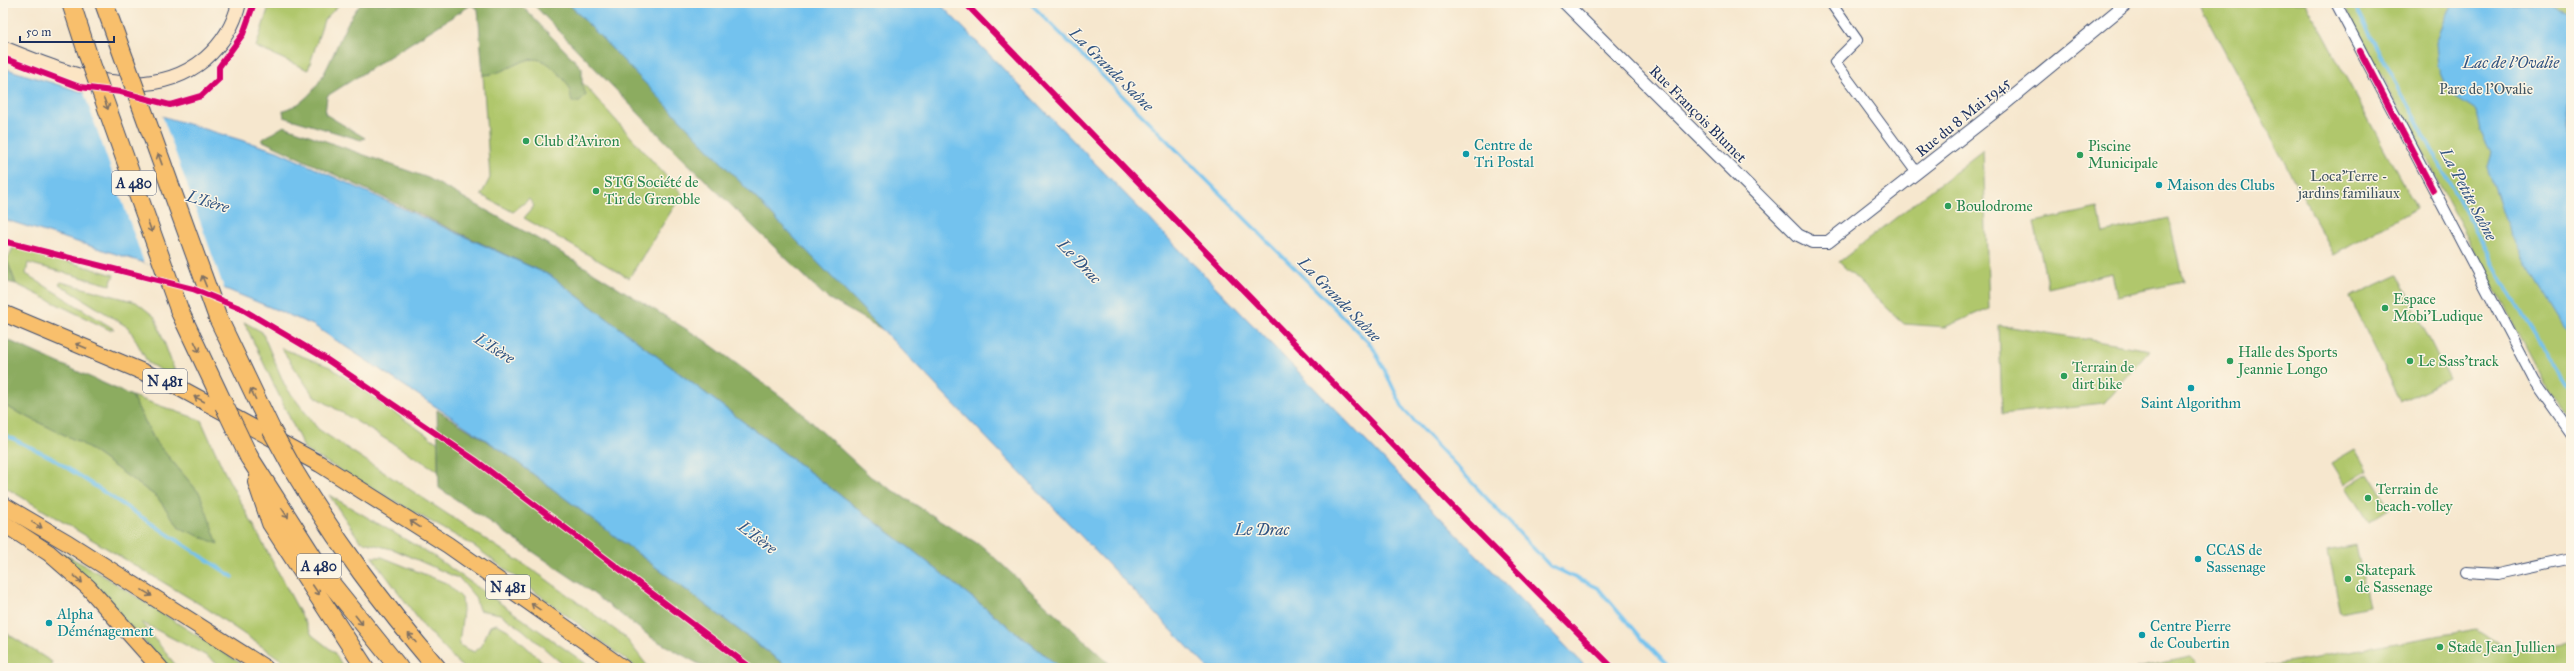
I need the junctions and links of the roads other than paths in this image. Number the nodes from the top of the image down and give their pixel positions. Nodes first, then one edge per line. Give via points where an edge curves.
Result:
1 (71, 3) edge
2 (104, 3) edge
3 (239, 3) edge
4 (1565, 3) edge
5 (1831, 3) edge
6 (2127, 3) edge
7 (2336, 3) edge
8 (3, 48) edge
9 (1918, 173) junction
10 (1812, 242) joint
11 (3, 313) edge
12 (2571, 433) edge
13 (249, 457) junction
14 (3, 505) edge
15 (3, 523) edge
16 (2571, 558) edge
17 (2466, 572) dead end
18 (568, 630) junction
19 (160, 668) edge
20 (265, 668) edge
21 (365, 668) edge
22 (399, 668) edge
23 (438, 668) edge
24 (612, 668) edge
25 (623, 668) edge

1 -> 13 highway, A 480, bridge via 180,312
23 -> 2 highway, A 480, bridge via 372,589 332,533 271,429 218,318
3 - 8 main road via 231,26 217,49 194,68 161,81 130,84 110,82 77,74
4 - 10 street, Rue François Blumet via 1751,190 1798,235
5 - 9 street via 1857,40 1835,62
6 - 9 street, Rue du 8 Mai 1945
7 - 12 street via 2535,382
9 - 10 street, Rue du 8 Mai 1945 via 1842,233 1828,242
18 -> 11 highway, N 481 via 448,545 320,464 174,385
13 -> 21 highway via 271,524
13 -> 22 highway, A 480 via 325,576
14 -> 20 highway via 68,543
15 -> 19 highway via 49,554 88,587
16 - 17 street via 2498,574
18 - 24 highway, N 481
18 - 25 highway

